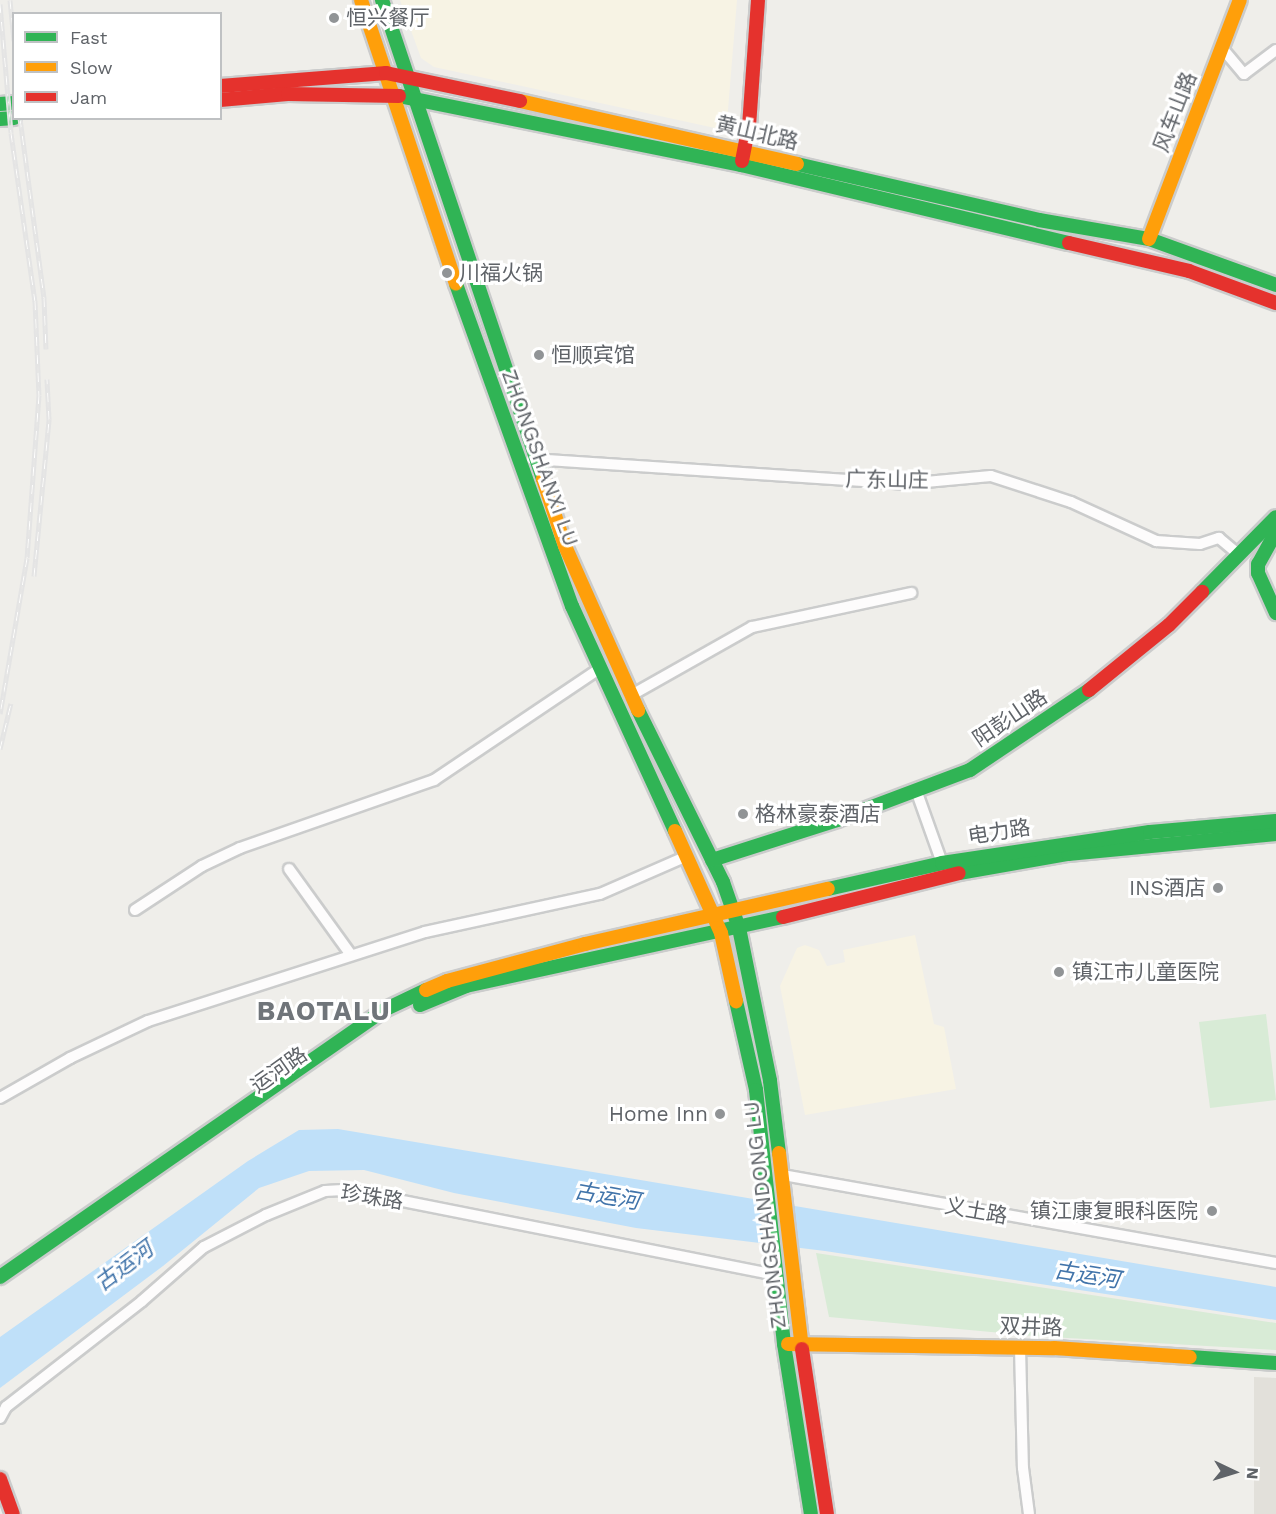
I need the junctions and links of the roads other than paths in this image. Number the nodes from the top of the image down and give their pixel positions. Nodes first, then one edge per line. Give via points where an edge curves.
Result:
1 (361, 0) edge
2 (382, 0) edge
3 (749, 0) edge
4 (759, 0) edge
5 (1240, 0) edge
6 (1222, 48) junction
7 (1276, 50) edge
8 (386, 73) junction
9 (408, 75) junction
10 (222, 86) edge
11 (392, 92) junction
12 (414, 96) junction
13 (222, 100) edge
14 (737, 157) junction
15 (1149, 240) junction
16 (1276, 285) edge
17 (1276, 303) edge
18 (536, 458) junction
19 (517, 460) junction
20 (1276, 518) edge
21 (1276, 532) edge
22 (1237, 553) junction
23 (911, 592) dead end
24 (1276, 612) edge
25 (599, 669) junction
26 (630, 696) junction
27 (916, 790) junction
28 (1276, 821) edge
29 (1276, 834) edge
30 (687, 856) junction
31 (712, 860) junction
32 (942, 863) junction
33 (289, 869) dead end
34 (135, 910) dead end
35 (734, 912) junction
36 (716, 917) junction
37 (739, 928) junction
38 (721, 933) junction
39 (351, 955) junction
40 (0, 1098) edge
41 (783, 1175) junction
42 (1276, 1263) edge
43 (777, 1275) junction
44 (0, 1277) edge
45 (0, 1289) edge
46 (801, 1343) junction
47 (784, 1344) junction
48 (1020, 1348) junction
49 (1276, 1363) edge
50 (0, 1418) edge
51 (0, 1479) edge
52 (0, 1506) edge
53 (3, 1514) edge
54 (13, 1514) edge
55 (811, 1514) edge
56 (827, 1514) edge
57 (1029, 1514) edge

1 - 8 main road, ZHONGSHANXI LU
2 - 9 main road, ZHONGSHANXI LU
3 - 14 main road
4 - 14 main road
5 - 6 main road, 风车山路
6 - 7 street via 1244,74
6 - 15 main road, 风车山路
8 - 9 main road, 黄山北路
8 - 10 main road, 黄山北路
8 - 11 main road, ZHONGSHANXI LU
9 - 12 main road, ZHONGSHANXI LU
9 - 14 main road, 黄山北路
11 - 12 main road, 黄山北路
11 - 13 main road, 黄山北路
11 - 19 main road, ZHONGSHANXI LU
12 - 14 main road, 黄山北路
12 - 18 main road, ZHONGSHANXI LU
14 - 15 main road, 黄山北路
14 - 17 main road, 黄山北路 via 1189,271
15 - 16 main road, 黄山北路
18 - 19 street, 广东山庄
18 - 22 street, 广东山庄 via 904,484 991,476 1071,502 1156,541 1200,544 1219,538
18 - 26 main road, ZHONGSHANXI LU via 565,546
19 - 25 main road, ZHONGSHANXI LU
20 - 22 main road, 阳彭山路
21 - 24 main road via 1258,564 1258,573
22 - 27 main road, 阳彭山路 via 1170,625 1094,687 970,770
23 - 26 street via 752,627
25 - 30 main road, ZHONGSHANXI LU
25 - 34 street via 434,780 240,848 202,866
26 - 31 main road, ZHONGSHANXI LU
27 - 31 main road, 阳彭山路
27 - 32 street
28 - 32 main road, 电力路 via 1150,832
29 - 37 main road, 电力路 via 1068,854 981,869
30 - 36 main road, ZHONGSHANXI LU
30 - 39 street via 600,894 425,932
31 - 35 main road, ZHONGSHANXI LU
32 - 35 main road, 电力路
33 - 39 street
35 - 36 main road, 电力路
35 - 37 main road, ZHONGSHANDONG LU
36 - 38 main road, ZHONGSHANDONG LU
36 - 44 main road, 运河路 via 585,944 447,981 386,1009
37 - 38 main road, 电力路
37 - 41 main road, ZHONGSHANDONG LU via 770,1082
38 - 43 main road, ZHONGSHANDONG LU via 756,1090
38 - 45 main road, 运河路 via 466,986 387,1019
39 - 40 street via 148,1021 70,1058
41 - 42 street, 义土路
41 - 46 main road, ZHONGSHANDONG LU
43 - 47 main road, ZHONGSHANDONG LU
43 - 50 street, 珍珠路 via 347,1190 325,1191 266,1215 204,1247 6,1407
46 - 47 main road, 双井路
46 - 48 main road, 双井路
46 - 56 main road, ZHONGSHANDONG LU
47 - 55 main road, ZHONGSHANDONG LU
48 - 49 main road, 双井路
48 - 57 street via 1023,1468
51 - 54 main road
52 - 53 main road

